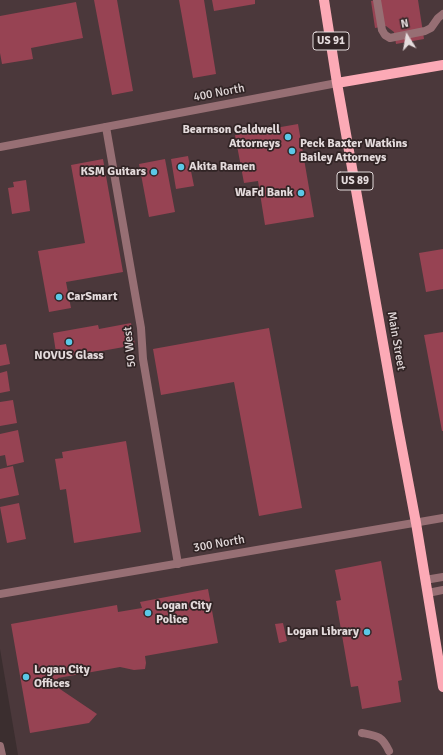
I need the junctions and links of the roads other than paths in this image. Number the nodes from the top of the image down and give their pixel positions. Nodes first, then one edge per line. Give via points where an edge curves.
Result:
1 (324, 0) edge
2 (377, 0) edge
3 (443, 14) edge
4 (443, 65) edge
5 (337, 83) junction
6 (106, 127) junction
7 (0, 147) edge
8 (443, 518) edge
9 (416, 523) junction
10 (178, 564) junction
11 (443, 577) edge
12 (425, 580) junction
13 (443, 590) edge
14 (428, 593) junction
15 (0, 594) edge
16 (443, 686) edge
17 (362, 732) dead end
18 (0, 746) edge
19 (389, 752) dead end
20 (2, 755) edge

1 - 5 main road, Main Street / US 91
2 - 3 street via 382,30 390,38 425,31
4 - 5 main road, 400 North
5 - 6 street, 400 North
5 - 9 main road, Main Street / US 89
6 - 7 street, 400 North
6 - 10 street, 50 West
8 - 9 street, 300 North
9 - 10 street, 300 North
9 - 12 main road, Main Street / US 89
10 - 15 street, 300 North
11 - 12 street
12 - 14 main road, Main Street / US 89
13 - 14 street
14 - 16 main road, Main Street / US 89
17 - 19 street via 384,741
18 - 20 street

